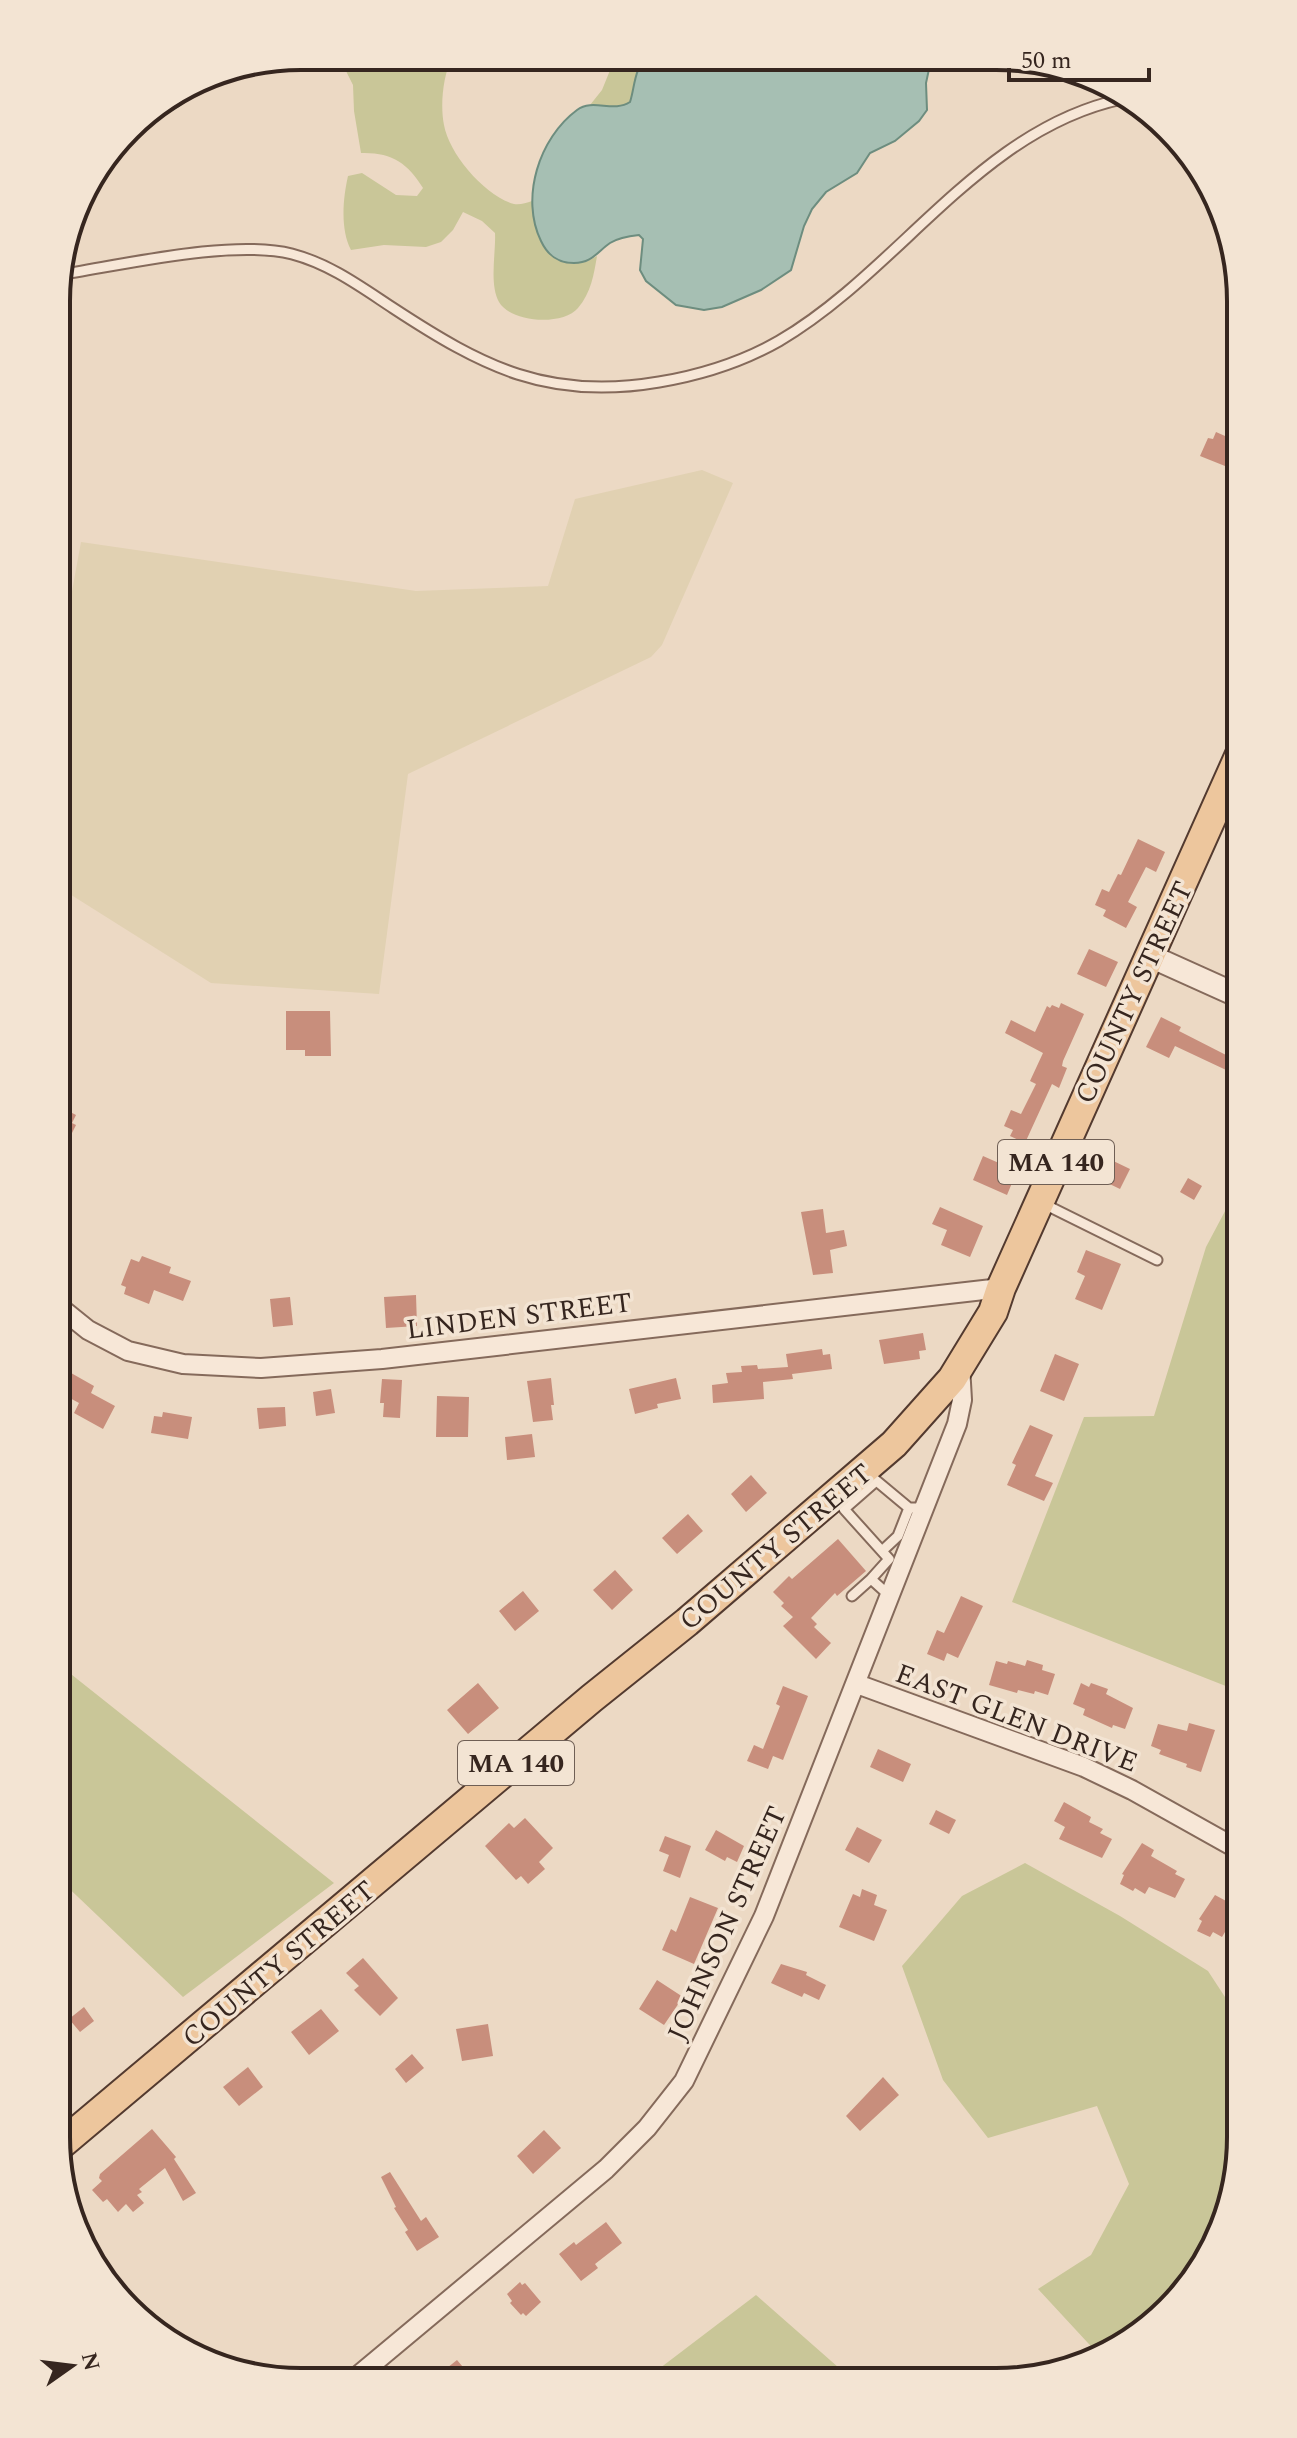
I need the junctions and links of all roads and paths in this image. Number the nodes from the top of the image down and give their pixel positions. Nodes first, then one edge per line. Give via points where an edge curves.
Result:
1 (1112, 102) edge
2 (72, 273) edge
3 (1227, 783) edge
4 (1150, 956) junction
5 (1227, 991) edge
6 (1039, 1201) junction
7 (1157, 1260) dead end
8 (1001, 1288) junction
9 (70, 1315) edge
10 (960, 1366) junction
11 (870, 1476) junction
12 (917, 1508) junction
13 (882, 1551) junction
14 (871, 1579) junction
15 (852, 1596) dead end
16 (891, 1597) junction
17 (857, 1684) junction
18 (1227, 1843) edge
19 (70, 2137) edge
20 (367, 2368) edge

1 - 2 lane via 1078,111 1022,141 782,339 733,363 657,382 570,386 505,371 441,340 342,274 289,254 211,252
3 - 4 main road, COUNTY STREET / MA 140
4 - 5 street
4 - 6 main road, COUNTY STREET / MA 140
6 - 7 lane
6 - 8 main road, COUNTY STREET / MA 140
8 - 9 street, LINDEN STREET via 382,1359 261,1368 183,1364 128,1351
8 - 10 main road, COUNTY STREET / MA 140 via 993,1312
10 - 11 main road, COUNTY STREET / MA 140
10 - 12 street, JOHNSON STREET via 957,1424
11 - 12 lane
11 - 13 lane via 844,1509
11 - 19 main road, COUNTY STREET / MA 140
12 - 13 lane
12 - 16 street, JOHNSON STREET
13 - 14 lane via 889,1559
14 - 15 lane
14 - 16 lane
16 - 17 street, JOHNSON STREET
17 - 18 street, EAST GLEN DRIVE via 1084,1767
17 - 20 street, JOHNSON STREET via 764,1916 698,2056 667,2105 606,2169

